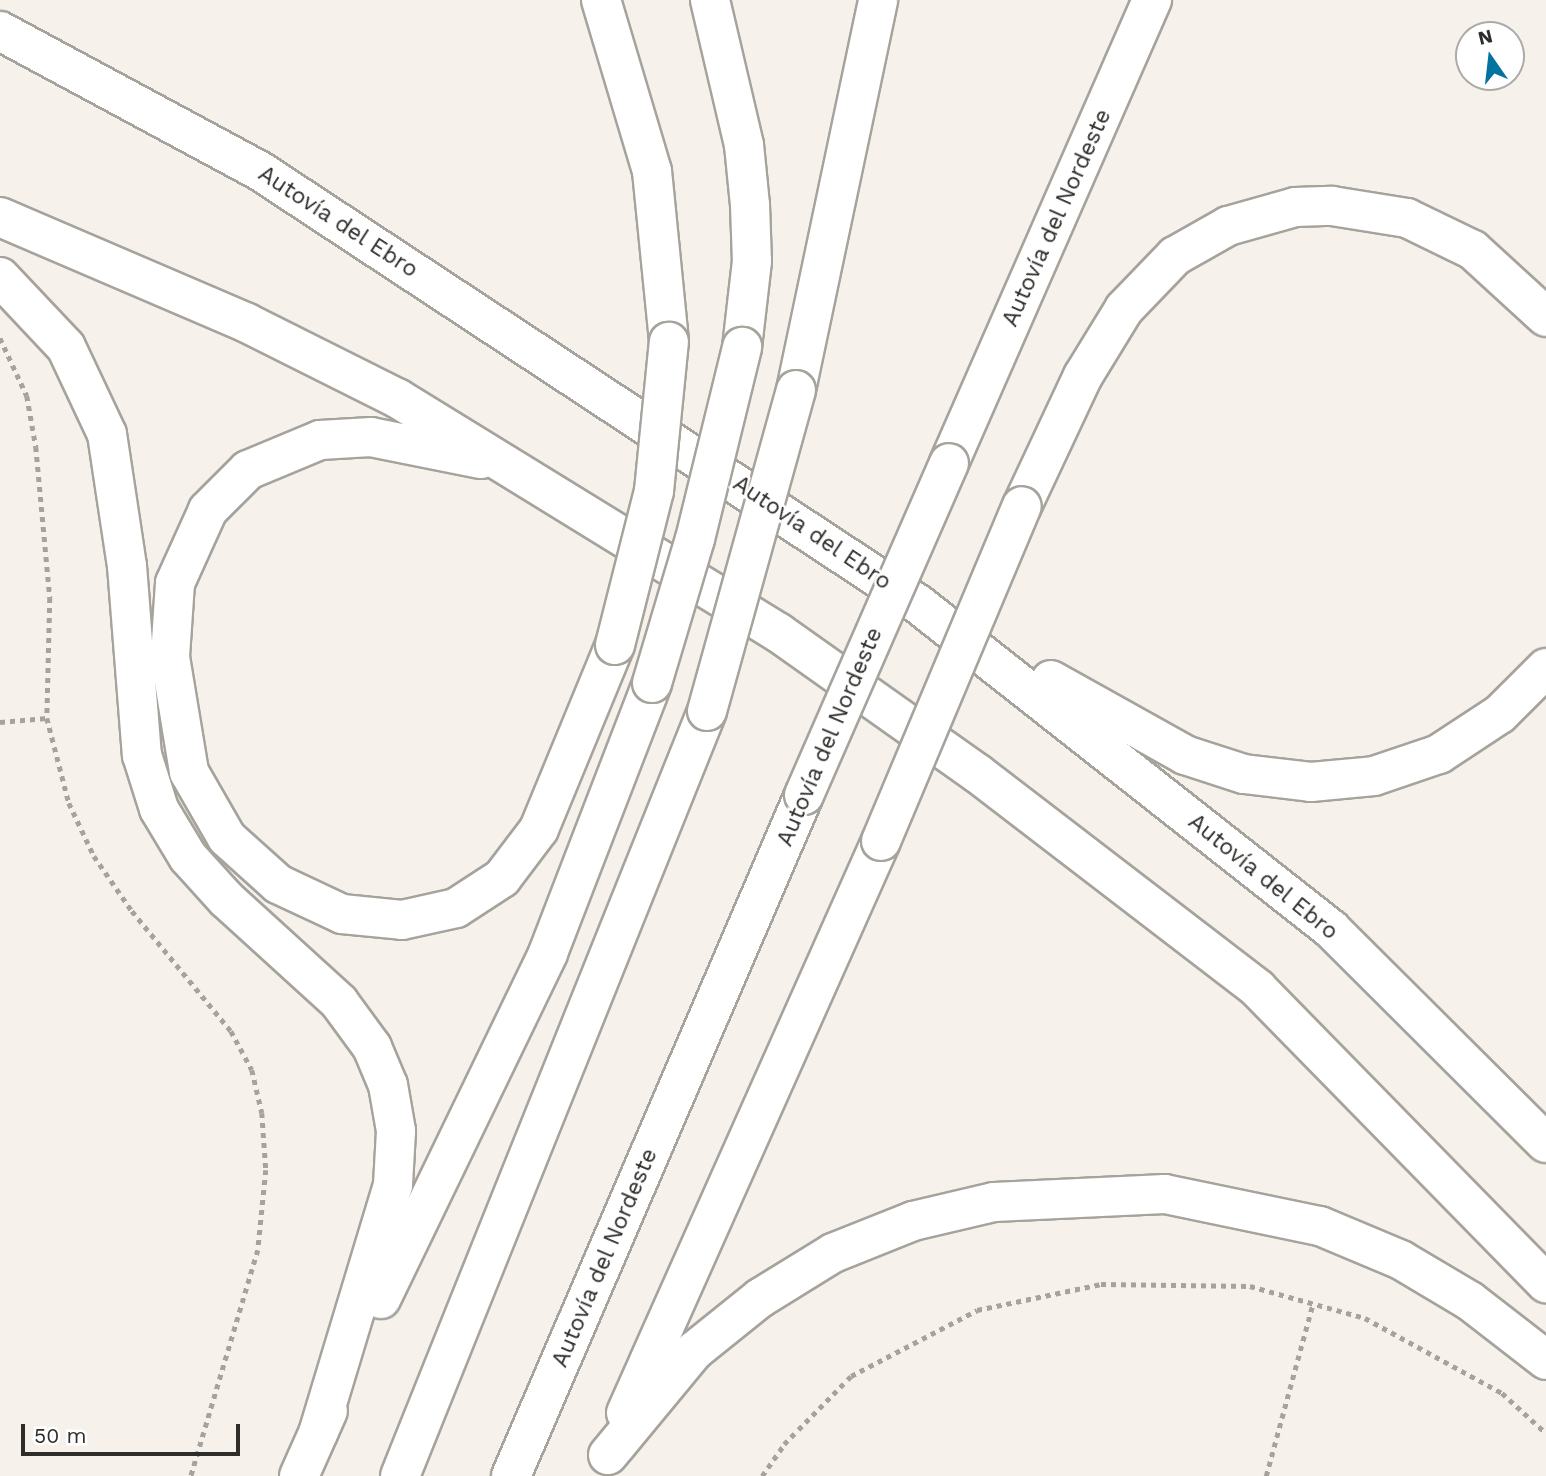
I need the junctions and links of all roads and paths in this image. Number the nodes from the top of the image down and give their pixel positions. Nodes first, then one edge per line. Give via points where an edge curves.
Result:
1 (601, 0) edge
2 (710, 0) edge
3 (878, 0) edge
4 (1152, 0) edge
5 (0, 31) edge
6 (0, 217) edge
7 (0, 277) edge
8 (1546, 317) edge
9 (0, 338) edge
10 (542, 354) junction
11 (510, 464) junction
12 (1546, 668) edge
13 (47, 718) junction
14 (0, 722) edge
15 (1546, 1143) edge
16 (1546, 1283) edge
17 (1313, 1303) junction
18 (1546, 1360) edge
19 (318, 1433) junction
20 (1546, 1433) edge
21 (603, 1465) edge
22 (191, 1476) edge
23 (299, 1476) edge
24 (400, 1476) edge
25 (511, 1476) edge
26 (762, 1476) edge
27 (1266, 1476) edge

1 - 11 highway, bridge via 652,171 669,342 652,503 615,645 539,829 502,878 456,908 374,920 309,902 249,862 204,806 179,734 171,614 183,557 221,495 268,458 346,437
2 - 19 highway, bridge via 744,145 752,261 741,348 652,683 548,953
3 - 24 highway, bridge via 796,390 707,711
4 - 25 highway, Autovía del Nordeste, bridge
5 - 10 highway, Autovía del Ebro via 260,171
6 - 11 highway via 247,323
7 - 19 highway via 66,347 107,434 125,553 142,755 159,809 188,857 226,900 339,1002 372,1047 388,1085 396,1131 393,1185
8 - 21 highway, bridge via 1473,250 1407,218 1332,206 1285,209 1228,226 1175,256 1124,309 1083,376 1022,506 881,841
9 - 13 path via 27,396 47,536
10 - 12 highway via 872,557 1113,720 1210,765 1311,782 1406,768 1471,736
10 - 15 highway, Autovía del Ebro via 918,604 1331,929
11 - 16 highway via 779,633 922,734 1258,989
13 - 14 path
13 - 22 path via 69,803 94,856 231,1031 252,1070 262,1113 265,1170 258,1250
17 - 20 path via 1365,1318 1502,1393
17 - 26 path via 1250,1286 1101,1284 977,1310 850,1376 784,1444
17 - 27 path
18 - 21 highway via 1470,1301 1401,1259 1320,1226 1165,1194 994,1202 913,1221 833,1253 760,1298 694,1351
19 - 23 highway

